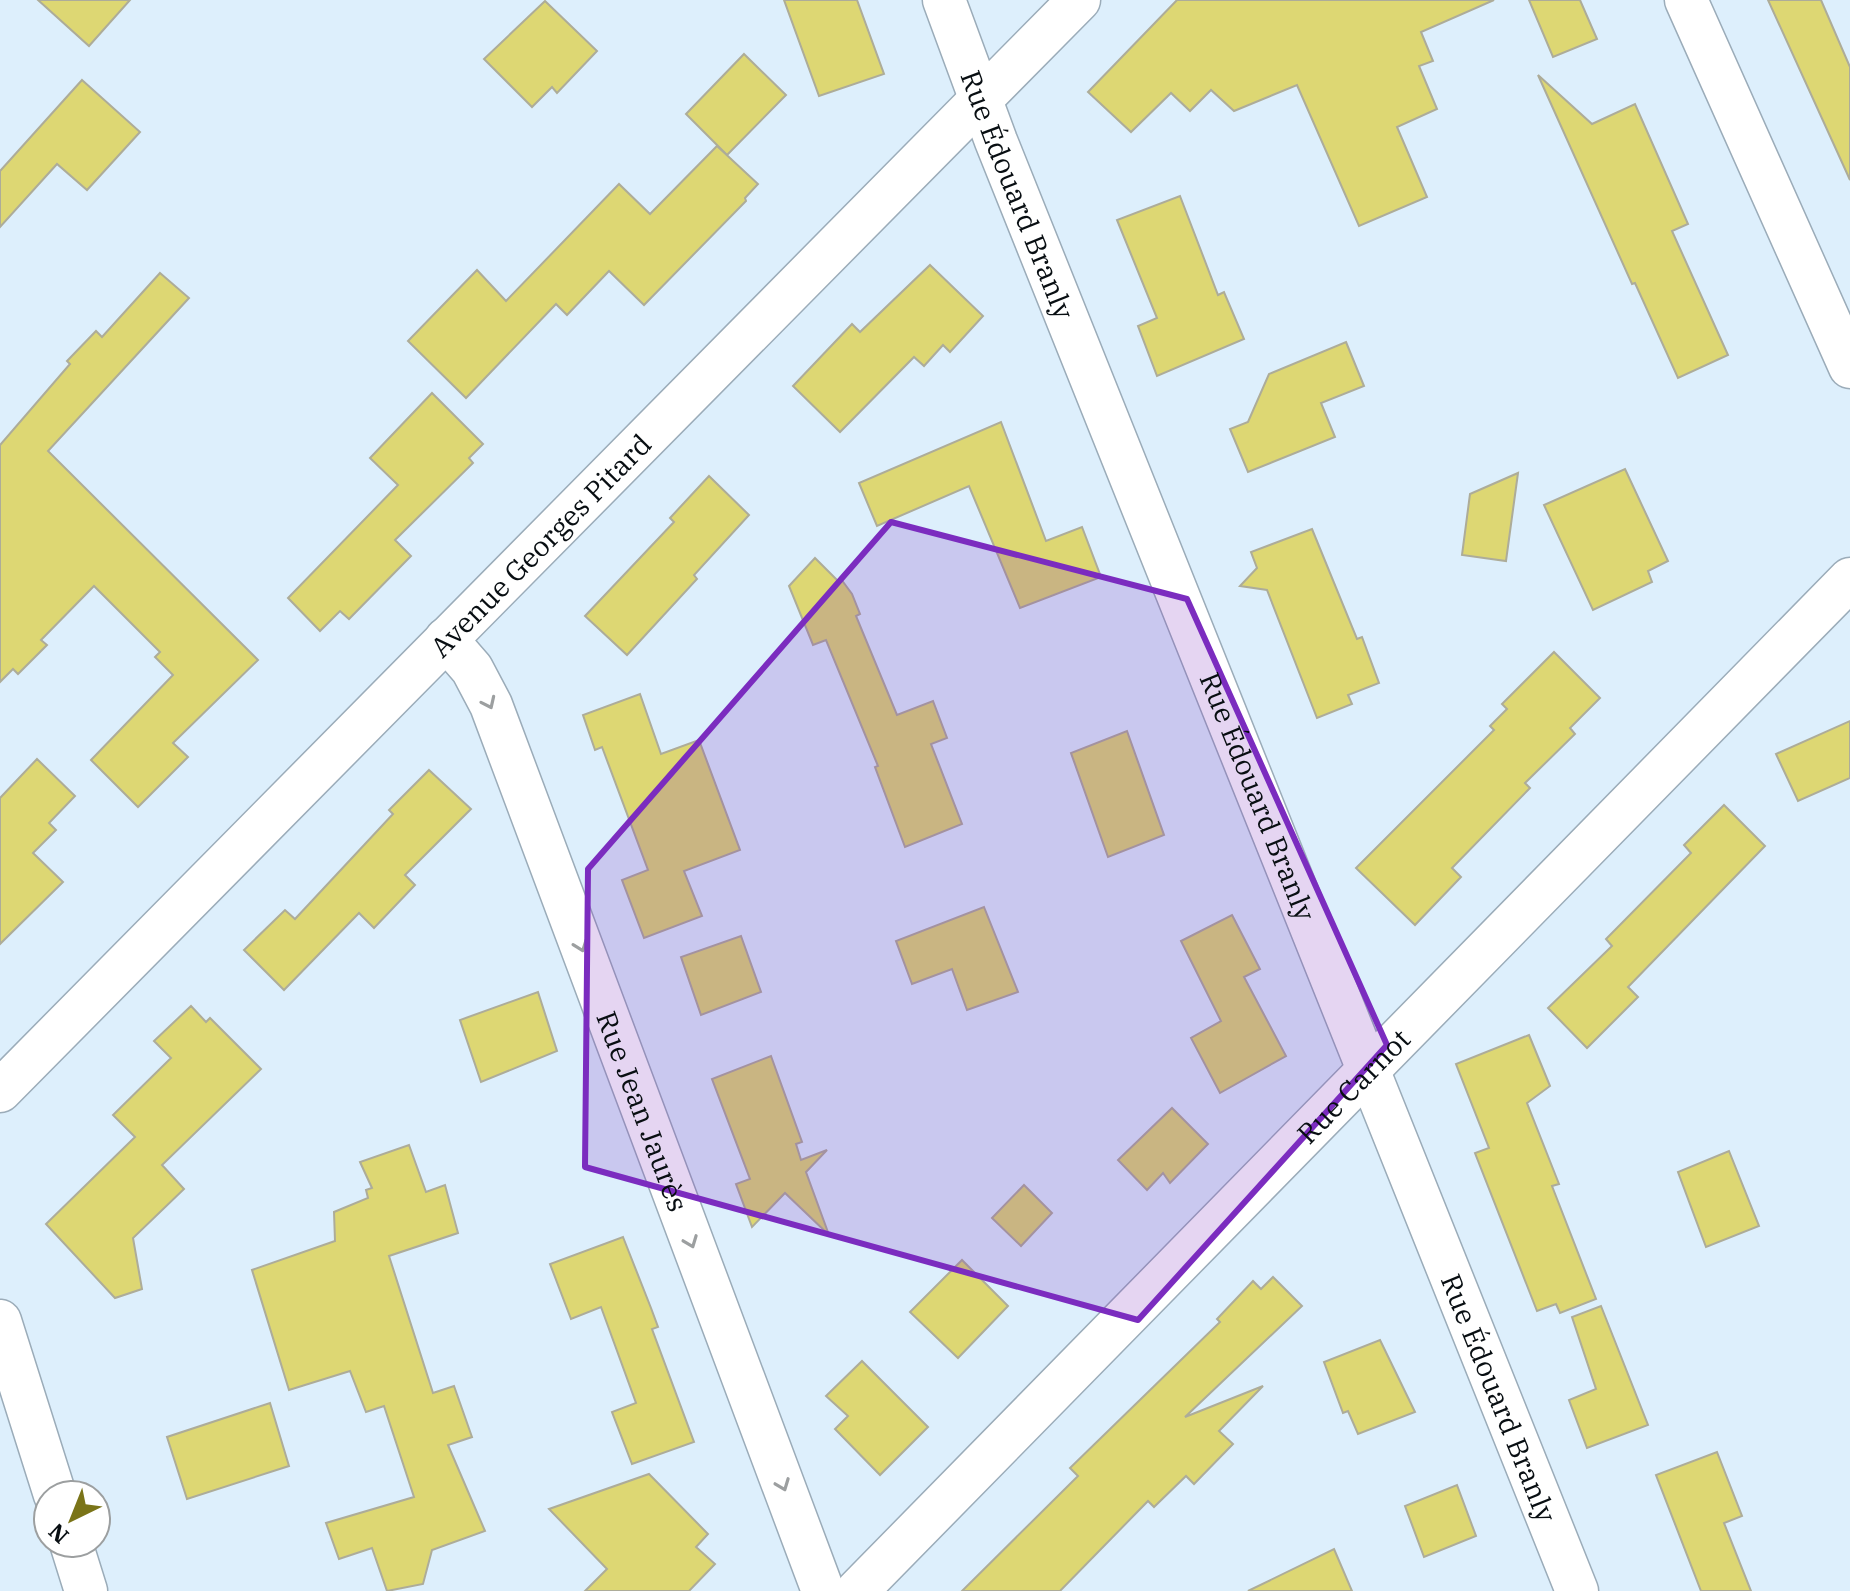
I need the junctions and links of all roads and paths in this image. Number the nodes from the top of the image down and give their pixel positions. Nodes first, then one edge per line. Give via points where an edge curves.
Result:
1 (944, 0) edge
2 (1079, 0) edge
3 (1686, 0) edge
4 (980, 99) junction
5 (1850, 367) edge
6 (1850, 579) edge
7 (446, 639) junction
8 (1367, 1073) junction
9 (0, 1091) edge
10 (0, 1321) edge
11 (50, 1479) edge
12 (76, 1559) edge
13 (86, 1591) edge
14 (823, 1591) edge
15 (857, 1591) edge
16 (1577, 1591) edge

1 - 4 street, Rue Édouard Branly
2 - 4 street, Avenue Georges Pitard
3 - 5 street
4 - 7 street, Avenue Georges Pitard
4 - 8 street, Rue Édouard Branly
6 - 8 street, Rue Carnot
7 - 9 street, Avenue Georges Pitard
7 -> 14 street, Rue Jean Jaurès via 472,669 491,705
8 - 15 street, Rue Carnot
8 - 16 street, Rue Édouard Branly
10 - 11 street
12 - 13 street

